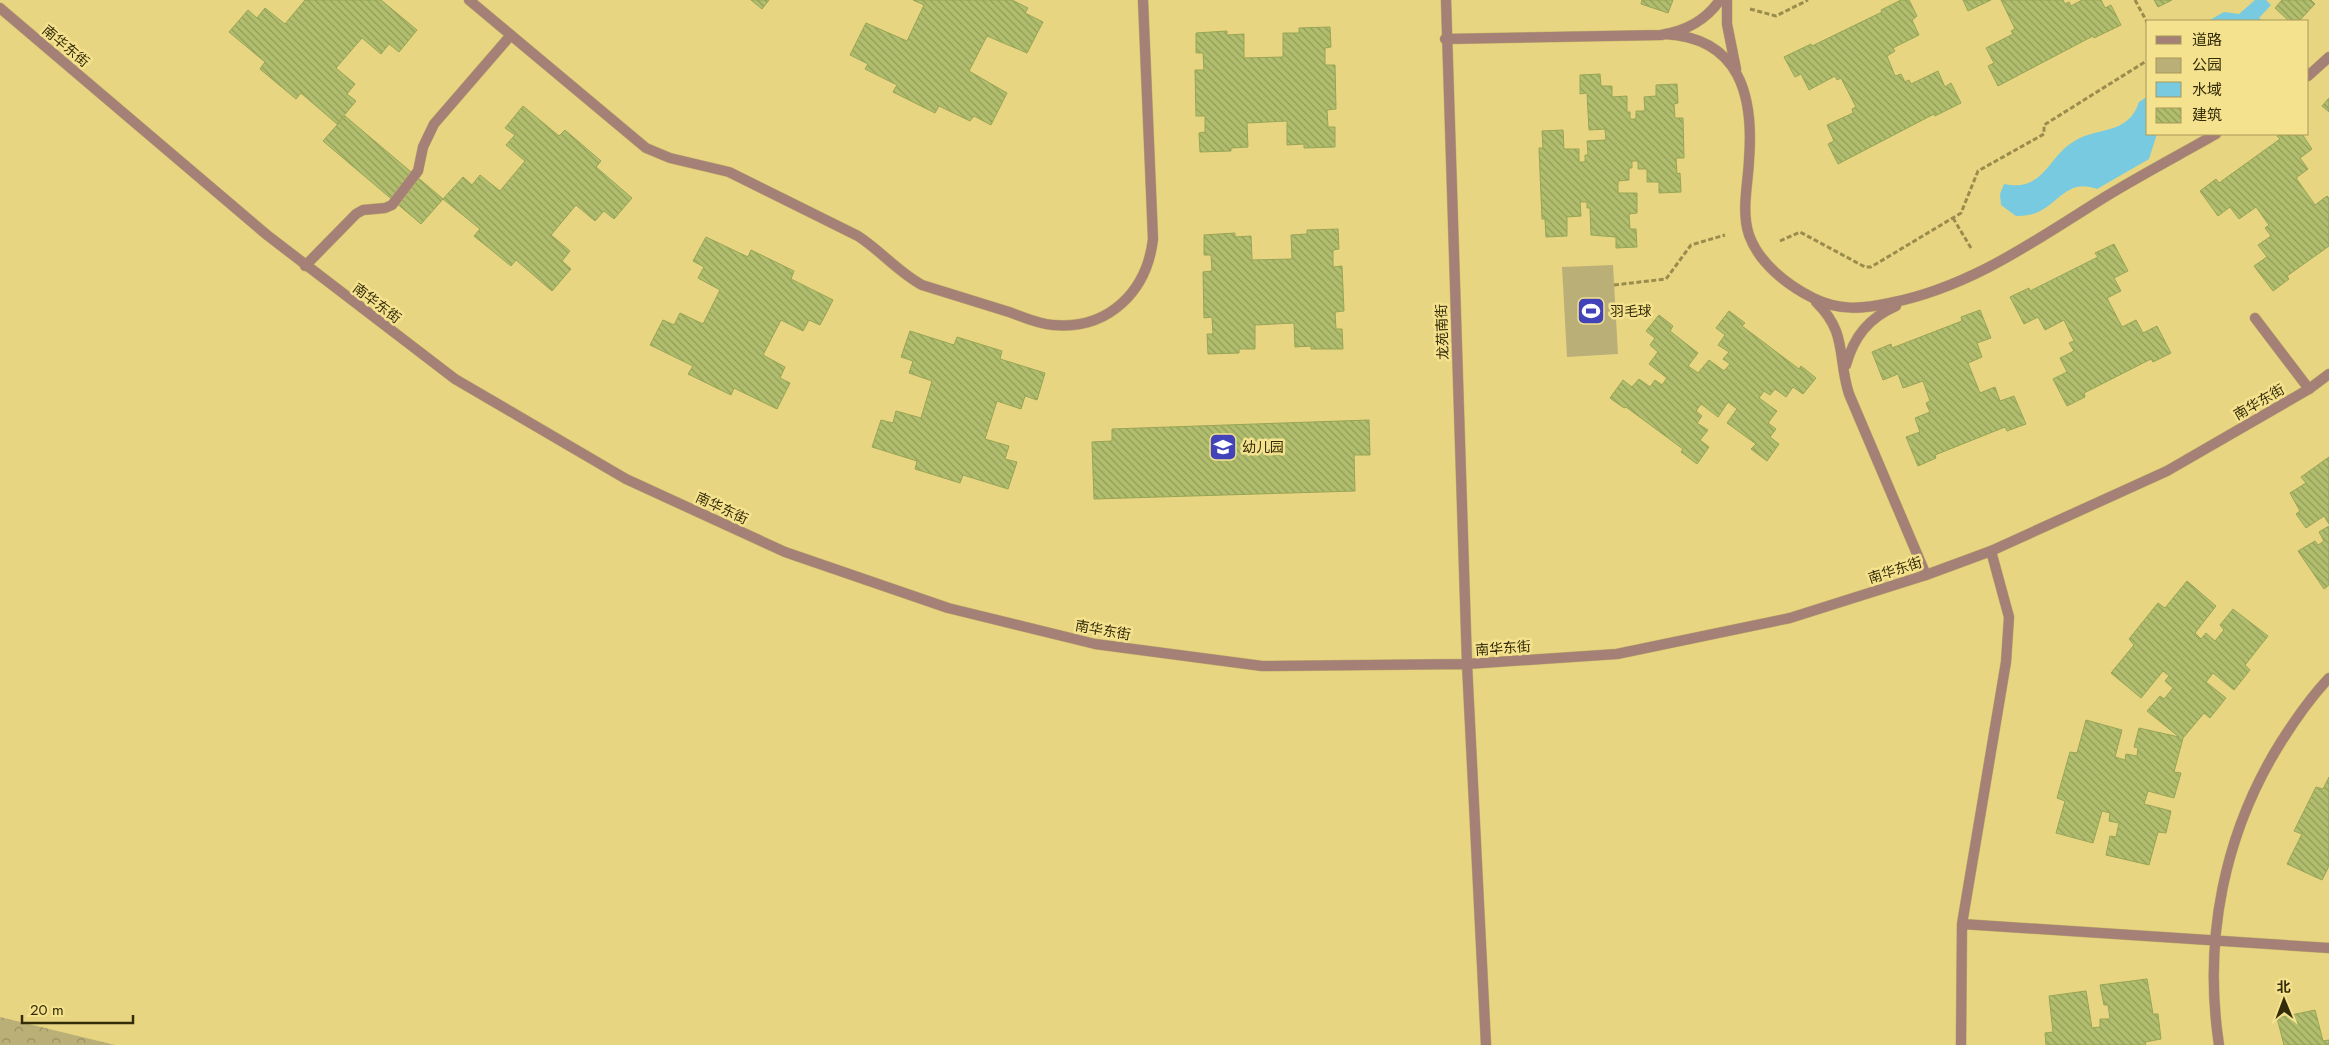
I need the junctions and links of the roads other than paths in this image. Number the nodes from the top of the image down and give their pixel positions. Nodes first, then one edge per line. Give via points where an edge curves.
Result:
1 (469, 0) edge
2 (1143, 0) edge
3 (1446, 0) edge
4 (1720, 0) edge
5 (1727, 5) edge
6 (0, 8) edge
7 (1665, 34) junction
8 (511, 35) junction
9 (1446, 39) junction
10 (2329, 57) edge
11 (2309, 75) edge
12 (1740, 79) junction
13 (2214, 135) edge
14 (305, 266) junction
15 (1812, 298) junction
16 (1912, 299) junction
17 (2255, 318) dead end
18 (1844, 373) junction
19 (2329, 374) edge
20 (2309, 389) junction
21 (1991, 551) junction
22 (1926, 575) junction
23 (1467, 664) junction
24 (2329, 678) edge
25 (1962, 924) junction
26 (2215, 941) junction
27 (2329, 948) edge
28 (1486, 1045) edge
29 (1961, 1045) edge
30 (2219, 1045) edge

1 - 8 street
2 - 8 street via 1153,238 1151,258 1136,289 1110,314 1072,324 1044,323 922,285 858,236 728,172 670,158 646,148
3 - 9 street, 龙苑南街
4 - 7 street via 1702,20 1684,30
5 - 12 street via 1729,38
6 - 14 street, 南华东街
7 - 9 street
7 - 12 street via 1688,36 1712,46 1730,63
8 - 14 street via 434,124 423,148 418,171 392,204 356,214
9 - 23 street, 龙苑南街
10 - 11 street
12 - 15 street via 1749,120 1748,229 1758,253 1768,266
13 - 16 street via 2104,198 2022,250 1953,285
14 - 23 street, 南华东街 via 455,379 626,479 794,555 948,608 1095,644 1262,666
15 - 16 street via 1840,308 1854,309
15 - 18 street via 1826,311 1836,328
16 - 18 street via 1884,311 1864,328 1850,350
17 - 20 street
18 - 22 street via 1852,403
19 - 20 street, 南华东街
20 - 21 street, 南华东街 via 2168,471
21 - 22 street, 南华东街
21 - 25 street via 2009,617 2006,662
22 - 23 street, 南华东街 via 1790,618 1617,654
23 - 28 street, 龙苑南街
24 - 26 street via 2293,722 2266,766 2244,814 2228,862
25 - 26 street
25 - 29 street
26 - 27 street
26 - 30 street via 2213,973

